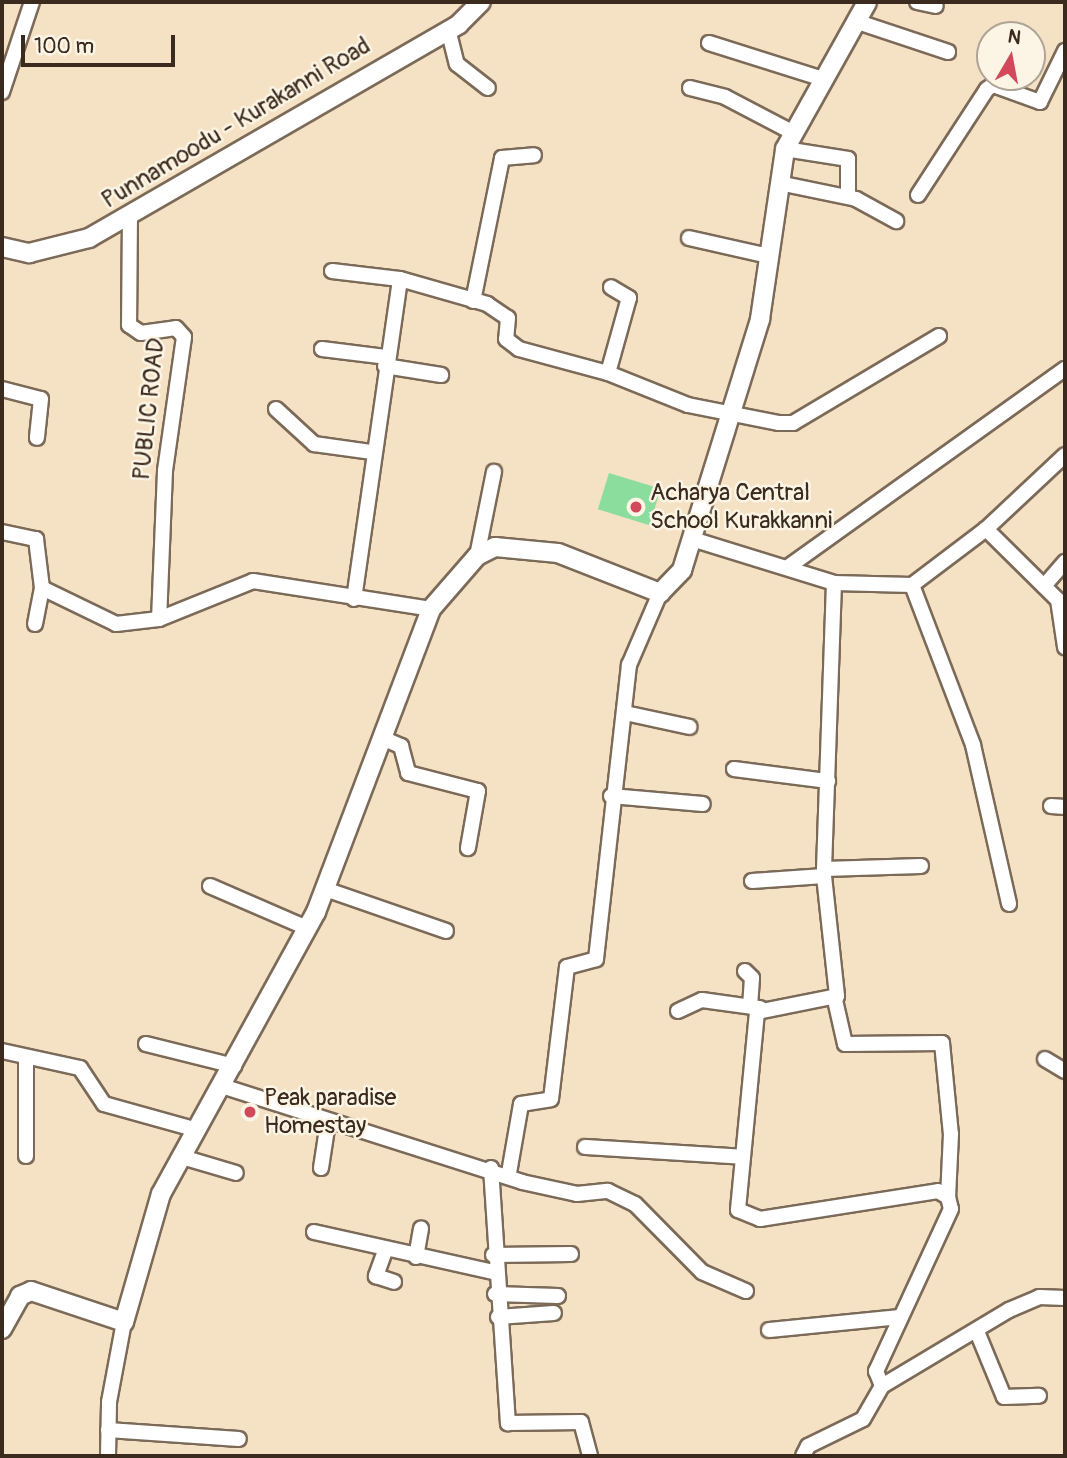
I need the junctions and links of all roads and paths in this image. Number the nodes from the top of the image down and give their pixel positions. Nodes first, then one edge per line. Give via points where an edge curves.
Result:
1 (32, 2) edge
2 (481, 2) edge
3 (867, 2) edge
4 (917, 2) edge
5 (936, 6) dead end
6 (858, 22) junction
7 (448, 29) junction
8 (709, 43) dead end
9 (1065, 51) edge
10 (948, 52) dead end
11 (823, 79) junction
12 (488, 88) dead end
13 (690, 89) dead end
14 (2, 92) edge
15 (789, 141) junction
16 (534, 155) dead end
17 (779, 183) junction
18 (848, 192) dead end
19 (918, 195) dead end
20 (130, 214) junction
21 (896, 221) dead end
22 (689, 239) dead end
23 (2, 247) edge
24 (769, 256) junction
25 (332, 271) dead end
26 (400, 279) junction
27 (611, 287) dead end
28 (473, 301) junction
29 (939, 336) dead end
30 (322, 349) dead end
31 (386, 361) junction
32 (1065, 369) edge
33 (608, 373) junction
34 (441, 375) dead end
35 (2, 389) edge
36 (276, 409) dead end
37 (730, 415) junction
38 (37, 438) dead end
39 (372, 452) junction
40 (1065, 455) edge
41 (494, 472) dead end
42 (986, 529) junction
43 (2, 532) edge
44 (692, 539) junction
45 (477, 556) junction
46 (1065, 562) edge
47 (788, 567) junction
48 (834, 583) junction
49 (912, 585) junction
50 (1044, 586) junction
51 (42, 588) junction
52 (660, 593) junction
53 (354, 599) junction
54 (1062, 599) edge
55 (431, 609) junction
56 (159, 619) junction
57 (35, 624) dead end
58 (1065, 647) edge
59 (625, 713) junction
60 (690, 727) dead end
61 (382, 738) junction
62 (734, 769) dead end
63 (828, 781) junction
64 (611, 796) junction
65 (704, 804) dead end
66 (468, 848) dead end
67 (921, 866) dead end
68 (824, 873) junction
69 (752, 881) dead end
70 (210, 886) dead end
71 (325, 889) junction
72 (1009, 904) dead end
73 (307, 928) junction
74 (446, 931) dead end
75 (745, 971) dead end
76 (835, 1000) junction
77 (755, 1007) junction
78 (678, 1011) dead end
79 (146, 1044) dead end
80 (2, 1051) edge
81 (1045, 1059) dead end
82 (26, 1060) junction
83 (234, 1066) junction
84 (1065, 1071) edge
85 (225, 1087) junction
86 (328, 1122) junction
87 (197, 1130) junction
88 (585, 1147) dead end
89 (26, 1156) dead end
90 (182, 1157) junction
91 (743, 1157) junction
92 (321, 1168) dead end
93 (491, 1168) junction
94 (509, 1173) junction
95 (236, 1174) dead end
96 (948, 1197) junction
97 (421, 1228) dead end
98 (314, 1232) dead end
99 (385, 1251) junction
100 (571, 1254) dead end
101 (493, 1255) junction
102 (416, 1257) junction
103 (493, 1272) junction
104 (394, 1282) dead end
105 (746, 1291) dead end
106 (495, 1294) junction
107 (558, 1296) dead end
108 (1065, 1298) edge
109 (554, 1313) dead end
110 (498, 1317) junction
111 (900, 1317) junction
112 (124, 1322) junction
113 (2, 1329) edge
114 (769, 1330) dead end
115 (978, 1334) junction
116 (881, 1386) junction
117 (1040, 1396) dead end
118 (108, 1430) junction
119 (239, 1439) dead end
120 (108, 1456) edge
121 (590, 1456) edge
122 (803, 1456) edge

1 - 14 street
2 - 7 main road, Punnamoodu - Kurakanni Road
3 - 6 main road
4 - 5 street
6 - 10 street
6 - 11 main road
7 - 12 street via 457,64
7 - 20 main road, Punnamoodu - Kurakanni Road
8 - 11 street
9 - 19 street via 1040,102 993,85 987,89
11 - 15 main road
13 - 15 street via 725,97
15 - 17 main road
15 - 18 street via 848,159
16 - 28 street via 502,158
17 - 21 street via 856,199
17 - 24 main road
20 - 23 main road, Punnamoodu - Kurakanni Road via 80,241 29,253
20 - 56 street, PUBLIC ROAD via 129,325 141,333 176,328 184,337 165,471
22 - 24 street
24 - 37 main road via 760,319
25 - 26 street
26 - 28 street
26 - 31 street
27 - 33 street via 629,298
28 - 33 street via 508,318 506,339 519,349
29 - 37 street via 793,423
30 - 31 street
31 - 34 street
31 - 39 street
32 - 47 street
33 - 37 street
35 - 38 street via 41,399
36 - 39 street via 314,444
37 - 44 main road
39 - 53 street
40 - 42 street
41 - 45 street
42 - 49 street
42 - 50 street
43 - 51 street via 36,539
44 - 47 street
44 - 52 main road via 682,570
45 - 52 main road via 495,547 558,553
45 - 55 main road
46 - 50 street
47 - 48 street
48 - 49 street
48 - 63 street
49 - 72 street via 973,745
50 - 54 street
51 - 56 street via 111,622
51 - 57 street
52 - 59 street via 629,665
53 - 55 street
53 - 56 street via 253,581
54 - 58 street
55 - 61 main road
59 - 60 street
59 - 64 street
61 - 66 street via 401,746 408,773 478,791
61 - 71 main road
62 - 63 street
63 - 68 street
64 - 65 street
64 - 94 street via 596,959 567,967 551,1098 522,1104
67 - 68 street
68 - 69 street
68 - 76 street
70 - 73 street
71 - 73 main road
71 - 74 street
73 - 83 main road
75 - 77 street via 752,978
76 - 77 street
76 - 96 street via 845,1044 942,1043 951,1143
77 - 78 street via 693,1000
77 - 91 street
79 - 83 street
80 - 82 street
81 - 84 street
82 - 87 street via 80,1068 104,1104
82 - 89 street
83 - 85 main road
85 - 86 street
85 - 87 main road
86 - 92 street
86 - 93 street
87 - 90 main road
88 - 91 street
90 - 95 street
90 - 112 main road via 161,1194
91 - 96 street via 738,1210 746,1218 812,1216 938,1191
93 - 94 street
93 - 101 street
94 - 105 street via 556,1190 608,1191 635,1204 677,1253
96 - 111 street via 951,1209
97 - 102 street
98 - 99 street
99 - 102 street
99 - 104 street via 376,1276
100 - 101 street
101 - 103 street
102 - 103 street
103 - 106 street
106 - 107 street
106 - 110 street
108 - 115 street via 1039,1297
109 - 110 street
110 - 121 street via 508,1423 581,1422
111 - 114 street
111 - 116 street via 876,1370
112 - 113 main road via 30,1291 20,1296
112 - 118 street
115 - 116 street
115 - 117 street via 1003,1396
116 - 122 street via 863,1419 808,1446
118 - 119 street
118 - 120 street

